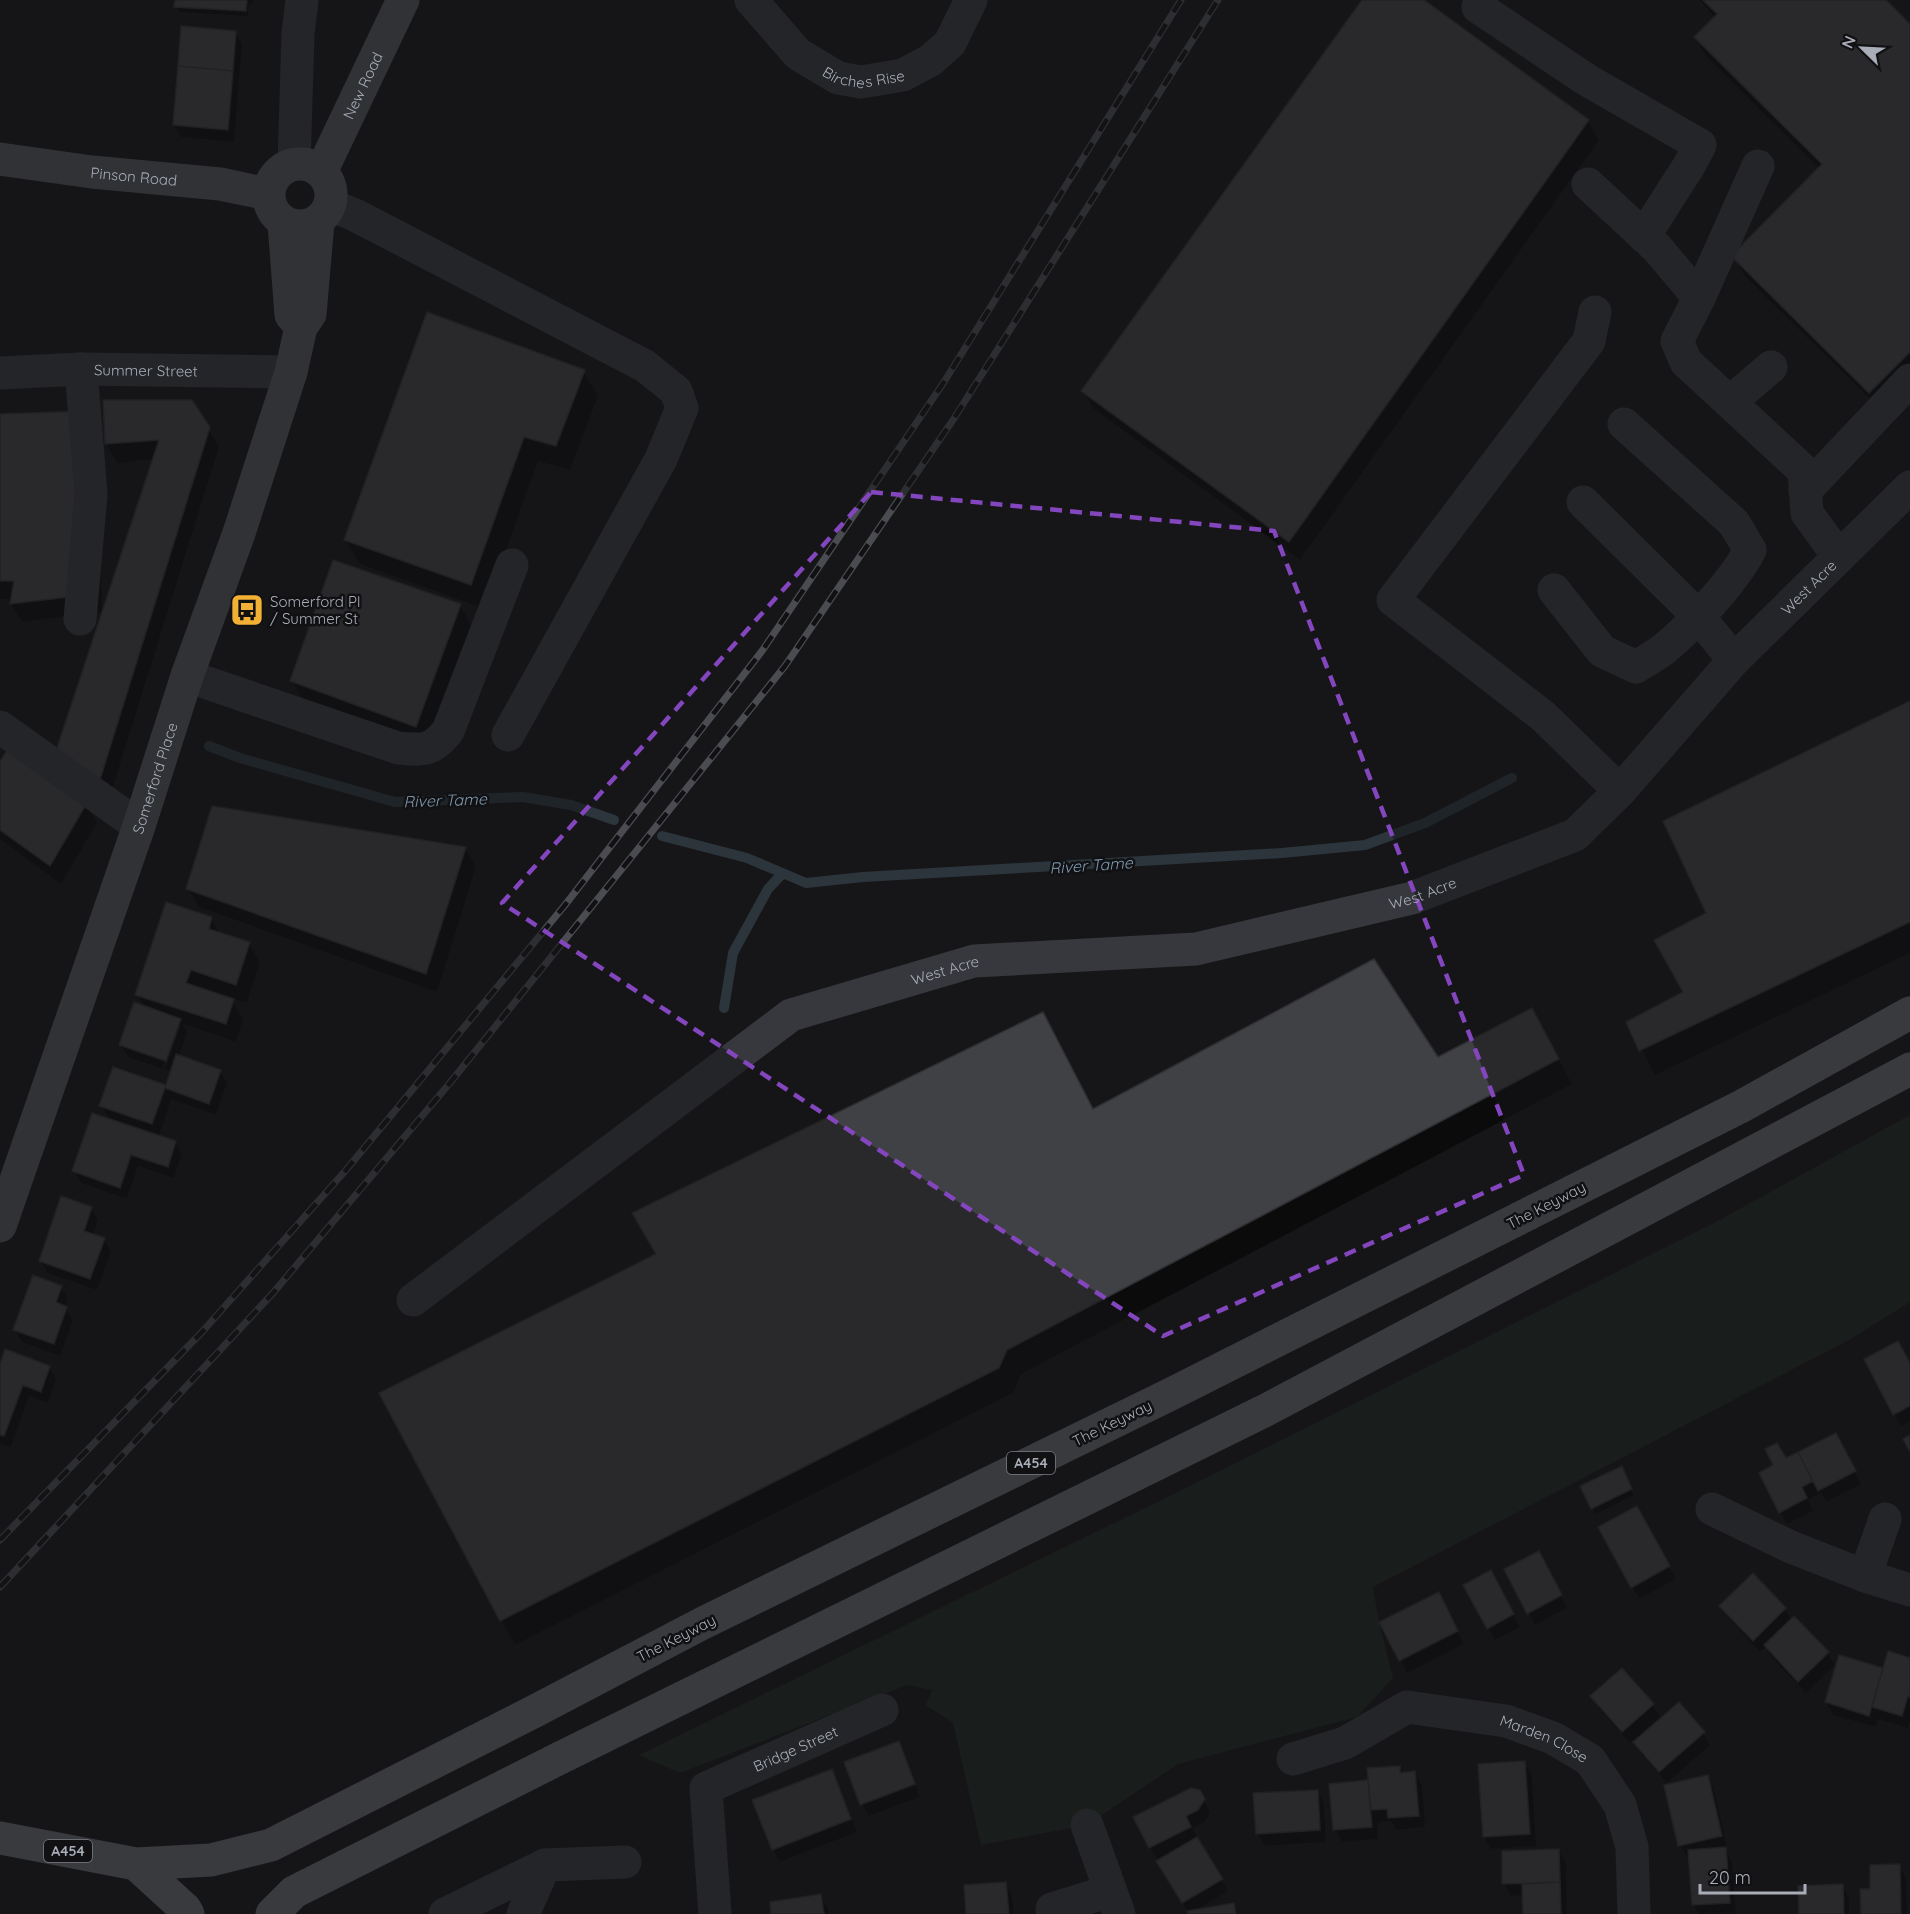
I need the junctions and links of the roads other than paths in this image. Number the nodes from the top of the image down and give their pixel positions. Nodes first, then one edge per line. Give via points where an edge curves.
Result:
1 (302, 0) edge
2 (403, 0) edge
3 (751, 0) edge
4 (971, 0) edge
5 (1478, 7) dead end
6 (0, 159) edge
7 (1758, 166) dead end
8 (307, 168) junction
9 (1588, 184) dead end
10 (268, 194) junction
11 (324, 213) junction
12 (285, 223) junction
13 (1644, 236) junction
14 (1699, 298) junction
15 (1595, 312) dead end
16 (301, 327) junction
17 (1771, 367) dead end
18 (81, 369) junction
19 (291, 372) junction
20 (0, 373) edge
21 (1910, 380) edge
22 (1730, 402) junction
23 (1624, 424) dead end
24 (1910, 487) edge
25 (1805, 491) junction
26 (1583, 502) dead end
27 (1839, 557) junction
28 (512, 566) dead end
29 (1554, 591) dead end
30 (1698, 616) junction
31 (80, 619) dead end
32 (1734, 660) junction
33 (186, 676) junction
34 (0, 727) edge
35 (508, 735) dead end
36 (1620, 791) junction
37 (139, 826) junction
38 (1910, 1013) edge
39 (1910, 1069) edge
40 (0, 1226) edge
41 (413, 1300) dead end
42 (1712, 1509) dead end
43 (1885, 1520) dead end
44 (1865, 1576) junction
45 (1910, 1590) edge
46 (882, 1710) dead end
47 (535, 1711) junction
48 (560, 1758) junction
49 (1293, 1759) dead end
50 (1087, 1825) dead end
51 (0, 1838) edge
52 (626, 1862) dead end
53 (136, 1864) junction
54 (544, 1865) junction
55 (1114, 1902) edge
56 (1052, 1909) dead end
57 (188, 1914) edge
58 (272, 1914) edge
59 (445, 1914) edge
60 (523, 1914) edge
61 (716, 1914) edge
62 (1634, 1914) edge

1 - 8 street via 298,34
2 - 8 main road, New Road
3 - 4 street, Birches Rise via 798,54 838,78 861,82 903,75 931,60 951,43
5 - 13 street via 1587,80 1700,145
6 - 10 main road, Pinson Road via 220,184
7 - 14 street
8 - 10 main road via 281,170 272,180
8 - 11 main road via 327,180 330,189
9 - 13 street
10 - 12 main road via 270,207
11 - 12 main road via 305,226
11 - 16 main road, Somerford Place via 310,314
11 - 35 street via 355,215 645,366 676,391 682,408 661,459
12 - 16 main road via 291,315
13 - 14 street
14 - 22 street via 1677,341 1686,362
15 - 36 street via 1589,341 1393,600 1543,716
16 - 19 main road, Somerford Place
17 - 22 street
18 - 19 street, Summer Street
18 - 20 street, Summer Street
18 - 31 street via 91,494
19 - 33 main road, Somerford Place via 239,533
21 - 25 street
22 - 25 street via 1804,471
23 - 30 street via 1734,523 1750,550 1741,568
24 - 27 street, West Acre
25 - 27 street via 1807,513
26 - 30 street
27 - 32 street, West Acre
28 - 33 street via 448,731 438,744 422,750 398,748
29 - 30 street via 1602,651 1636,667 1663,650
30 - 32 street
32 - 36 street, West Acre
33 - 37 main road, Somerford Place
34 - 37 street
36 - 41 street, West Acre via 1575,835 1412,898 1196,949 974,961 791,1015
37 - 40 main road, Somerford Place
38 - 47 highway, The Keyway / A454 via 1731,1111 1173,1393 703,1623
39 - 48 highway via 1268,1409
42 - 44 street via 1791,1548
43 - 44 street
44 - 45 street
46 - 61 street, Bridge Street via 706,1788
47 - 48 highway
47 - 53 highway, The Keyway / A454 via 271,1845 211,1860
48 - 58 highway via 294,1892
49 - 62 street, Marden Close via 1345,1743 1407,1707 1506,1721 1553,1738 1590,1760 1620,1805 1632,1847
50 - 55 street
51 - 53 highway, A454
52 - 54 street
53 - 57 highway
54 - 59 street
54 - 60 street
55 - 56 street

